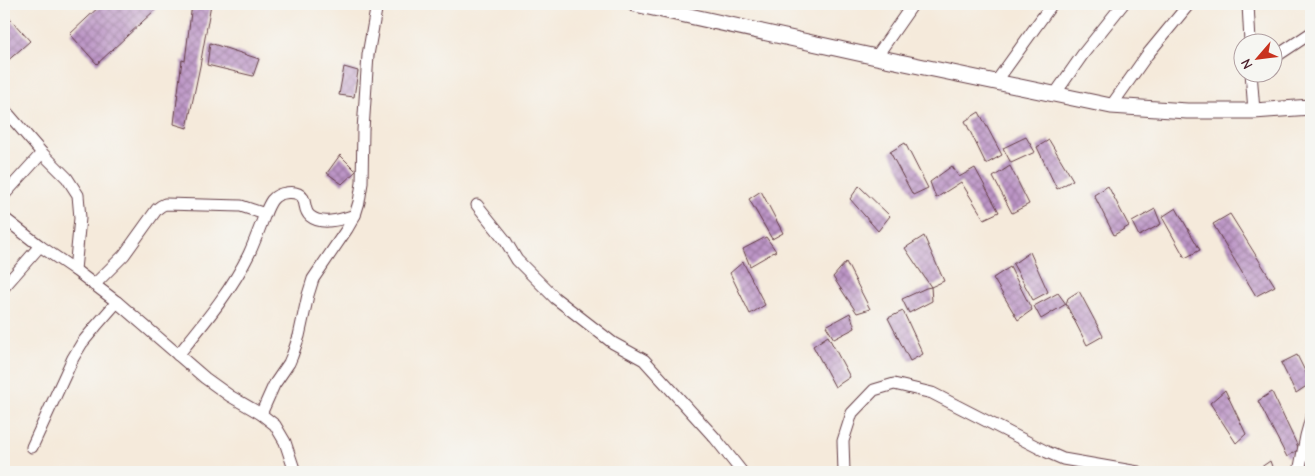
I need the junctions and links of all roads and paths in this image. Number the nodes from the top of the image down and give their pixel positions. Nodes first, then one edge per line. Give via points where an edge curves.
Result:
1 (377, 4) edge
2 (636, 4) edge
3 (913, 4) edge
4 (1052, 4) edge
5 (1122, 4) edge
6 (1189, 4) edge
7 (1248, 4) edge
8 (1249, 32) edge
9 (1311, 33) edge
10 (1282, 52) edge
11 (876, 57) junction
12 (996, 82) junction
13 (1252, 82) edge
14 (1055, 94) junction
15 (1112, 106) junction
16 (1311, 107) edge
17 (4, 109) edge
18 (1254, 111) junction
19 (42, 153) junction
20 (4, 195) edge
21 (477, 205) dead end
22 (265, 214) junction
23 (355, 214) junction
24 (4, 218) edge
25 (40, 246) junction
26 (74, 270) junction
27 (94, 285) junction
28 (4, 288) edge
29 (117, 302) junction
30 (178, 355) junction
31 (261, 414) junction
32 (1311, 418) edge
33 (32, 447) dead end
34 (294, 472) edge
35 (742, 472) edge
36 (844, 472) edge
37 (1138, 472) edge
38 (1299, 472) edge

1 - 23 street via 368,55 362,183
2 - 11 main road
3 - 11 street
4 - 12 street
5 - 14 street
6 - 15 street via 1147,55
7 - 8 street
9 - 10 street
11 - 12 main road
12 - 14 main road
13 - 18 street
14 - 15 main road
15 - 18 main road
16 - 18 main road
17 - 19 street
19 - 20 street
19 - 26 street via 67,178 78,195 80,218
21 - 35 street via 517,260 554,298 613,344 644,360
22 - 23 street via 274,198 296,192 304,200 306,211 318,220 341,220
22 - 27 street via 241,206 165,204 157,209 124,255
22 - 30 street via 250,254 235,280
23 - 31 street via 313,278 292,356
24 - 25 street
25 - 26 street
25 - 28 street
26 - 27 street
27 - 29 street
29 - 30 street
29 - 33 street via 72,358
30 - 31 street via 230,396
31 - 34 street via 275,425 286,442
32 - 38 street
36 - 37 street via 843,441 852,413 874,390 894,384 932,394 1064,459

